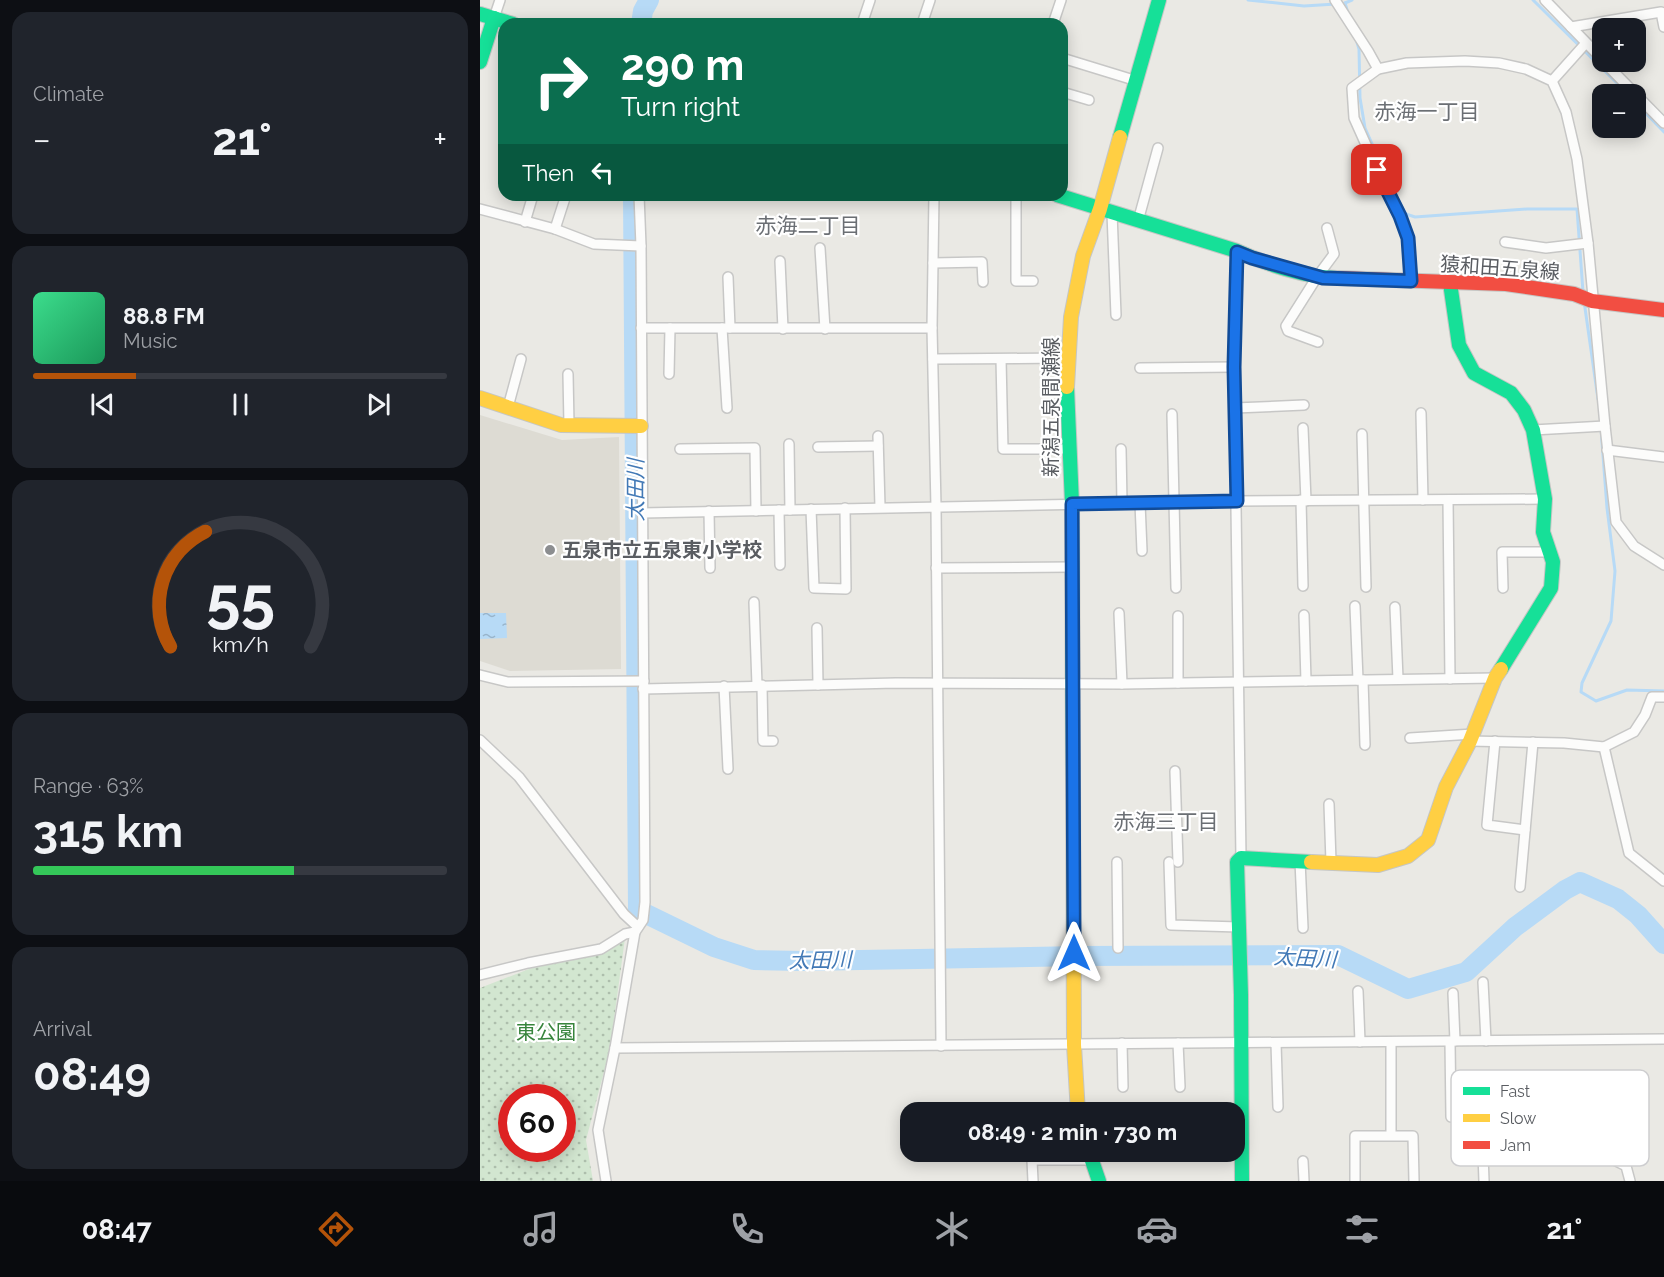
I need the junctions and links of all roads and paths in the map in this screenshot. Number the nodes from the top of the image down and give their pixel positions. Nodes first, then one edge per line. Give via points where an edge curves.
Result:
1 (500, 0) edge
2 (870, 0) edge
3 (930, 0) edge
4 (1061, 0) edge
5 (1159, 0) edge
6 (1332, 0) edge
7 (1545, 0) edge
8 (1659, 0) edge
9 (480, 14) edge
10 (1662, 15) edge
11 (494, 18) junction
12 (864, 18) edge
13 (924, 18) edge
14 (1055, 18) edge
15 (498, 19) edge
16 (1570, 27) junction
17 (1664, 27) edge
18 (1587, 43) junction
19 (1592, 48) edge
20 (1068, 59) edge
21 (480, 62) edge
22 (1378, 69) junction
23 (1615, 72) edge
24 (1137, 81) junction
25 (1552, 81) junction
26 (1068, 94) edge
27 (1089, 100) dead end
28 (1664, 123) edge
29 (1158, 148) dead end
30 (1068, 199) edge
31 (531, 201) edge
32 (564, 201) edge
33 (639, 201) edge
34 (934, 201) edge
35 (1016, 201) edge
36 (480, 209) edge
37 (1106, 211) junction
38 (1138, 220) junction
39 (525, 222) junction
40 (1327, 228) dead end
41 (555, 229) junction
42 (1505, 242) dead end
43 (1587, 243) junction
44 (641, 246) junction
45 (820, 248) dead end
46 (1237, 252) junction
47 (780, 261) dead end
48 (933, 263) junction
49 (1317, 276) junction
50 (728, 277) dead end
51 (1033, 280) dead end
52 (1411, 281) junction
53 (983, 282) dead end
54 (1450, 283) junction
55 (1592, 301) junction
56 (1664, 310) edge
57 (1116, 315) dead end
58 (641, 328) junction
59 (670, 328) junction
60 (726, 328) junction
61 (932, 328) junction
62 (783, 329) junction
63 (825, 329) junction
64 (1318, 342) dead end
65 (521, 358) dead end
66 (1069, 358) junction
67 (933, 359) junction
68 (1001, 359) junction
69 (1234, 367) junction
70 (1140, 368) dead end
71 (568, 374) dead end
72 (669, 374) dead end
73 (480, 398) edge
74 (1304, 405) dead end
75 (508, 407) junction
76 (727, 408) dead end
77 (1235, 408) junction
78 (1421, 413) dead end
79 (1172, 414) dead end
80 (569, 425) junction
81 (636, 426) junction
82 (1605, 426) junction
83 (1303, 428) dead end
84 (1533, 430) junction
85 (1362, 434) dead end
86 (789, 444) dead end
87 (818, 447) dead end
88 (1070, 448) junction
89 (680, 449) dead end
90 (1121, 449) dead end
91 (1607, 450) junction
92 (1664, 458) edge
93 (1545, 499) junction
94 (1304, 500) junction
95 (1363, 500) junction
96 (1423, 500) junction
97 (1448, 500) junction
98 (1237, 501) junction
99 (1173, 502) junction
100 (1122, 503) junction
101 (1140, 503) junction
102 (1072, 504) junction
103 (880, 507) junction
104 (936, 507) junction
105 (845, 508) junction
106 (812, 509) junction
107 (756, 510) junction
108 (778, 510) junction
109 (790, 510) junction
110 (709, 512) junction
111 (642, 513) junction
112 (1142, 551) dead end
113 (1550, 552) junction
114 (780, 565) dead end
115 (1664, 565) edge
116 (1072, 567) junction
117 (710, 568) dead end
118 (936, 568) junction
119 (1303, 586) dead end
120 (1365, 587) dead end
121 (1176, 588) dead end
122 (1503, 588) dead end
123 (754, 602) dead end
124 (1355, 606) dead end
125 (1395, 608) dead end
126 (1119, 613) dead end
127 (1304, 615) dead end
128 (1178, 616) dead end
129 (817, 628) dead end
130 (480, 675) edge
131 (1496, 678) junction
132 (1450, 679) junction
133 (1360, 680) junction
134 (1398, 680) junction
135 (1306, 681) junction
136 (1237, 682) junction
137 (640, 683) junction
138 (1178, 683) junction
139 (818, 684) junction
140 (937, 684) junction
141 (1072, 684) junction
142 (1122, 684) junction
143 (759, 685) junction
144 (723, 686) junction
145 (1664, 697) edge
146 (1410, 738) dead end
147 (1472, 738) junction
148 (480, 740) edge
149 (773, 741) dead end
150 (1495, 741) junction
151 (1533, 742) junction
152 (1365, 745) dead end
153 (1604, 747) junction
154 (728, 769) dead end
155 (1175, 771) dead end
156 (1329, 804) dead end
157 (1525, 830) junction
158 (1240, 858) junction
159 (1300, 861) junction
160 (1117, 862) dead end
161 (1331, 862) junction
162 (1664, 881) edge
163 (1520, 887) dead end
164 (1239, 927) junction
165 (1303, 928) dead end
166 (636, 929) junction
167 (1118, 948) dead end
168 (480, 975) edge
169 (1483, 982) dead end
170 (1358, 991) dead end
171 (1453, 993) dead end
172 (1664, 1039) edge
173 (1452, 1041) junction
174 (1486, 1041) junction
175 (1360, 1042) junction
176 (1391, 1042) junction
177 (1122, 1043) junction
178 (1178, 1043) junction
179 (1241, 1043) junction
180 (1276, 1043) junction
181 (1074, 1045) junction
182 (941, 1046) junction
183 (615, 1048) junction
184 (1452, 1070) edge
185 (1123, 1087) dead end
186 (1180, 1087) dead end
187 (1077, 1102) edge
188 (1278, 1107) dead end
189 (1391, 1135) junction
190 (1303, 1161) dead end
191 (1032, 1162) edge
192 (1092, 1162) edge
193 (1483, 1166) edge
194 (1626, 1166) edge
195 (606, 1181) edge
196 (1033, 1181) edge
197 (1099, 1181) edge
198 (1242, 1181) edge
199 (1304, 1181) edge
200 (1355, 1181) edge
201 (1414, 1181) edge
202 (1484, 1181) edge
203 (1630, 1181) edge

1 - 11 street
2 - 12 street
3 - 13 street
4 - 14 street
5 - 24 main road, 新潟五泉間瀬線
6 - 22 street via 1358,33
7 - 16 street
8 - 10 street
9 - 11 main road
10 - 16 street
10 - 17 street
11 - 15 main road
11 - 21 main road
16 - 18 street
18 - 19 street
18 - 25 street
20 - 24 street
22 - 25 street via 1407,63 1499,63 1526,69
22 - 52 street via 1352,88 1354,118 1408,238
23 - 28 street
24 - 37 main road, 新潟五泉間瀬線
25 - 43 street via 1566,111 1573,140
26 - 27 street
29 - 38 street
30 - 37 main road, 猿和田五泉線
31 - 39 street
32 - 41 street
33 - 44 street
34 - 48 street
35 - 51 street via 1016,281
36 - 39 street
37 - 38 main road, 猿和田五泉線
37 - 57 street
37 - 66 main road, 新潟五泉間瀬線 via 1083,256 1071,317
38 - 46 main road, 猿和田五泉線
39 - 41 street
40 - 49 street via 1334,254
41 - 44 street via 594,244
42 - 43 street via 1546,248
43 - 55 street
44 - 58 street
45 - 63 street
46 - 49 main road, 猿和田五泉線
46 - 69 street
47 - 62 street
48 - 53 street via 982,262
48 - 61 street
49 - 52 main road, 猿和田五泉線
49 - 64 street via 1286,327
50 - 60 street
52 - 54 main road, 猿和田五泉線
54 - 55 main road, 猿和田五泉線 via 1506,284 1574,294
54 - 84 main road via 1459,345 1474,373 1511,393
55 - 56 main road, 猿和田五泉線
55 - 82 street
58 - 59 street
58 - 81 street
59 - 60 street
59 - 72 street
60 - 62 street
60 - 76 street
61 - 63 street
61 - 67 street
62 - 63 street
65 - 75 street
66 - 68 street
66 - 88 main road, 新潟五泉間瀬線
67 - 68 street
67 - 104 street
68 - 88 street via 1003,449
69 - 70 street
69 - 77 street
71 - 80 street
73 - 75 main road
74 - 77 street
75 - 80 main road
77 - 98 street
78 - 96 street
79 - 99 street
80 - 81 main road
81 - 111 street
82 - 84 street
82 - 91 street
83 - 94 street
84 - 93 main road
85 - 95 street
86 - 109 street
87 - 103 street via 878,441
88 - 102 main road, 新潟五泉間瀬線
89 - 107 street via 755,448
90 - 100 street
91 - 92 street
91 - 115 street via 1616,522 1634,546
93 - 97 street
93 - 113 main road via 1543,532
94 - 95 street
94 - 98 street
94 - 119 street
95 - 96 street
95 - 120 street
96 - 97 street
97 - 132 street
98 - 99 street
98 - 136 street
99 - 101 street
99 - 121 street
100 - 101 street
100 - 102 street
101 - 112 street
102 - 104 street
102 - 116 main road, 新潟五泉間瀬線
103 - 104 street
103 - 105 street
104 - 118 street
105 - 106 street
105 - 106 street via 846,589 814,588
106 - 109 street
107 - 108 street
107 - 110 street
108 - 109 street
108 - 114 street
110 - 111 street
110 - 117 street
111 - 137 street
113 - 122 street via 1503,552
113 - 131 main road via 1551,588
116 - 118 street
116 - 141 main road, 新潟五泉間瀬線
118 - 140 street
123 - 143 street
124 - 133 street
125 - 134 street
126 - 142 street
127 - 135 street
128 - 138 street
129 - 139 street
130 - 137 street via 508,682
131 - 132 street
131 - 147 main road
132 - 134 street
133 - 134 street
133 - 135 street
133 - 152 street
135 - 136 street
136 - 138 street
136 - 158 street
137 - 144 street
137 - 166 street via 646,874 643,920
138 - 142 street
139 - 140 street
139 - 143 street
140 - 141 street
140 - 182 street
141 - 142 street
141 - 181 main road, 新潟五泉間瀬線
143 - 144 street
143 - 149 street via 763,741
144 - 154 street
145 - 153 street via 1652,697 1634,732
146 - 147 street
147 - 150 street
147 - 161 main road via 1446,787 1428,840 1408,856 1378,865
148 - 166 street via 519,777
150 - 151 street
150 - 157 street via 1486,825
151 - 153 street
151 - 157 street
153 - 162 street via 1629,853
155 - 164 street via 1171,925
156 - 161 street
157 - 163 street
158 - 159 main road
158 - 164 main road
159 - 161 main road
159 - 165 street
160 - 167 street
164 - 179 main road
166 - 168 street via 601,949
166 - 183 street
169 - 174 street
170 - 175 street
171 - 173 street
172 - 174 street
173 - 174 street
173 - 176 street
173 - 184 street
175 - 176 street
175 - 180 street
176 - 189 street
177 - 178 street
177 - 181 street
177 - 185 street
178 - 179 street
178 - 186 street
179 - 180 street
179 - 198 main road
180 - 188 street
181 - 182 street
181 - 187 main road, 新潟五泉間瀬線
182 - 183 street
183 - 195 street via 598,1130
189 - 200 street via 1355,1136
189 - 201 street via 1413,1136
190 - 199 street
191 - 196 street
192 - 197 main road
193 - 202 street
194 - 203 street

